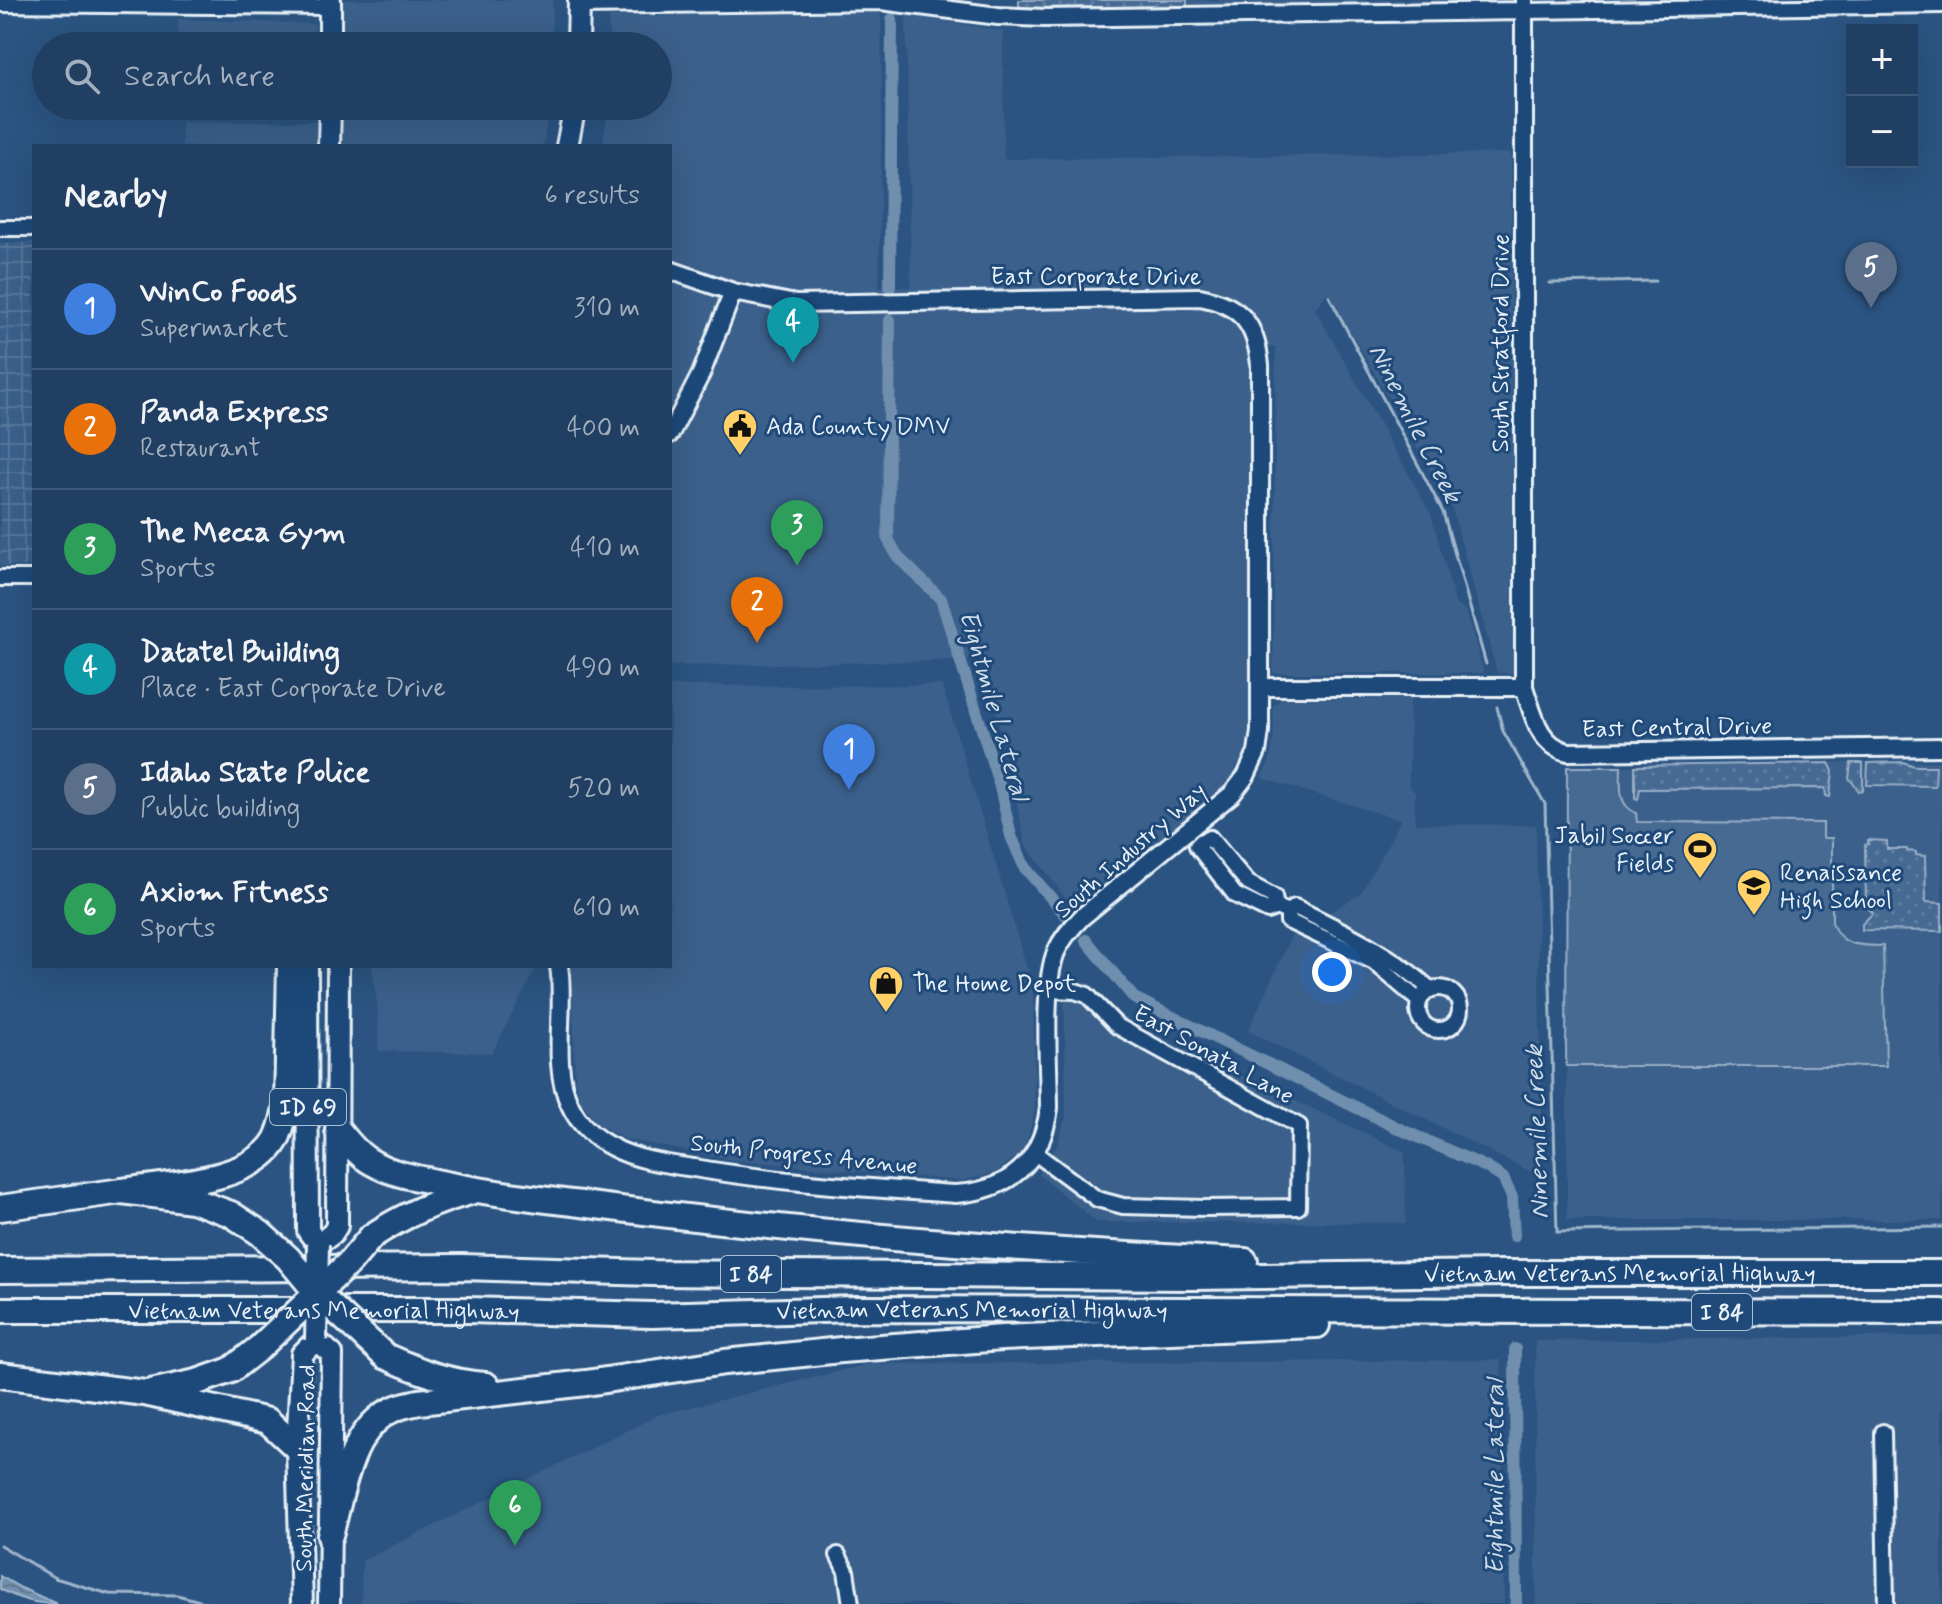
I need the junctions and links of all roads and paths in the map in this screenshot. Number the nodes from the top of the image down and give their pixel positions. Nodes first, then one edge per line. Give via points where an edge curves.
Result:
1 (330, 3) edge
2 (579, 3) edge
3 (0, 4) edge
4 (1524, 5) edge
5 (1942, 5) edge
6 (330, 32) edge
7 (578, 32) edge
8 (330, 120) edge
9 (572, 120) edge
10 (329, 144) edge
11 (567, 144) edge
12 (0, 228) edge
13 (32, 228) edge
14 (672, 271) edge
15 (733, 292) junction
16 (672, 430) edge
17 (0, 578) edge
18 (32, 578) edge
19 (1261, 687) junction
20 (1524, 687) junction
21 (1942, 747) edge
22 (1198, 834) junction
23 (1282, 910) junction
24 (290, 968) edge
25 (307, 968) edge
26 (338, 968) edge
27 (559, 968) edge
28 (1430, 989) junction
29 (1049, 990) junction
30 (1419, 1001) junction
31 (338, 1130) junction
32 (1035, 1153) junction
33 (122, 1191) junction
34 (476, 1191) junction
35 (955, 1194) joint
36 (0, 1208) edge
37 (318, 1244) junction
38 (0, 1270) edge
39 (1503, 1273) junction
40 (1942, 1273) edge
41 (317, 1293) junction
42 (0, 1310) edge
43 (1503, 1311) junction
44 (1942, 1312) edge
45 (316, 1340) junction
46 (0, 1375) edge
47 (538, 1389) junction
48 (145, 1393) junction
49 (1883, 1432) dead end
50 (297, 1448) junction
51 (330, 1535) junction
52 (838, 1555) dead end
53 (302, 1604) edge
54 (329, 1604) edge
55 (851, 1604) edge
56 (1886, 1604) edge

1 - 3 street
1 - 6 main road
2 - 4 street via 881,1 1045,18
2 - 7 main road
4 - 5 street
4 - 20 street, South Stratford Drive
8 - 10 main road
9 - 11 main road
12 - 13 street
14 - 15 street, East Corporate Drive
15 - 16 street
15 - 19 street, East Corporate Drive via 796,304 1200,297 1235,310 1254,332 1260,365
17 - 18 street
19 - 20 street
19 - 22 street, South Industry Way via 1257,752 1246,776
20 - 21 street, East Central Drive via 1541,734 1552,747 1568,752
22 - 23 street via 1210,838 1248,883 1274,897
22 - 29 street, South Industry Way via 1072,927 1056,953
23 - 28 street via 1295,907 1374,947
23 - 30 street via 1288,921 1385,969
24 - 33 highway via 287,1104 275,1142 258,1160 230,1173
25 - 37 main road, South Meridian Road / ID 69 via 308,1231
26 - 31 main road, ID 69
27 - 35 street, South Progress Avenue via 566,1097 601,1141 626,1154 725,1174
28 - 30 street
28 - 30 street via 1445,988 1457,996 1461,1010 1456,1023 1444,1030 1430,1028 1420,1019
29 - 32 street, South Industry Way via 1049,1108
29 - 32 street, East Sonata Lane via 1087,995 1117,1026 1299,1126 1298,1207 1123,1206 1097,1199
31 - 34 highway via 373,1163
31 - 37 main road, ID 69 via 337,1226
32 - 35 street, South Industry Way via 995,1187
33 - 36 highway
33 - 41 highway, bridge via 192,1200 231,1214 288,1258
34 - 39 highway via 712,1221 1073,1253
34 - 41 highway, bridge via 405,1214 372,1236
37 - 41 main road, South Meridian Road / ID 69, bridge
38 - 39 highway, Vietnam Veterans Memorial Highway / I 84 via 462,1267 1178,1277
39 - 40 highway, Vietnam Veterans Memorial Highway / I 84
41 - 45 main road, South Meridian Road / ID 69, bridge
41 - 47 highway, bridge via 385,1356 420,1372 466,1384
41 - 48 highway, bridge via 231,1370
42 - 43 highway, Vietnam Veterans Memorial Highway / I 84 via 652,1315 856,1309
43 - 44 highway, Vietnam Veterans Memorial Highway / I 84
43 - 47 highway via 856,1349
45 - 50 main road, South Meridian Road / ID 69 via 302,1354
45 - 51 main road, South Meridian Road / ID 69 via 332,1354
46 - 48 highway
47 - 51 highway via 392,1409 360,1441
48 - 50 highway via 268,1421
49 - 56 street
50 - 53 main road, South Meridian Road / ID 69
51 - 54 main road, South Meridian Road / ID 69
52 - 55 street

